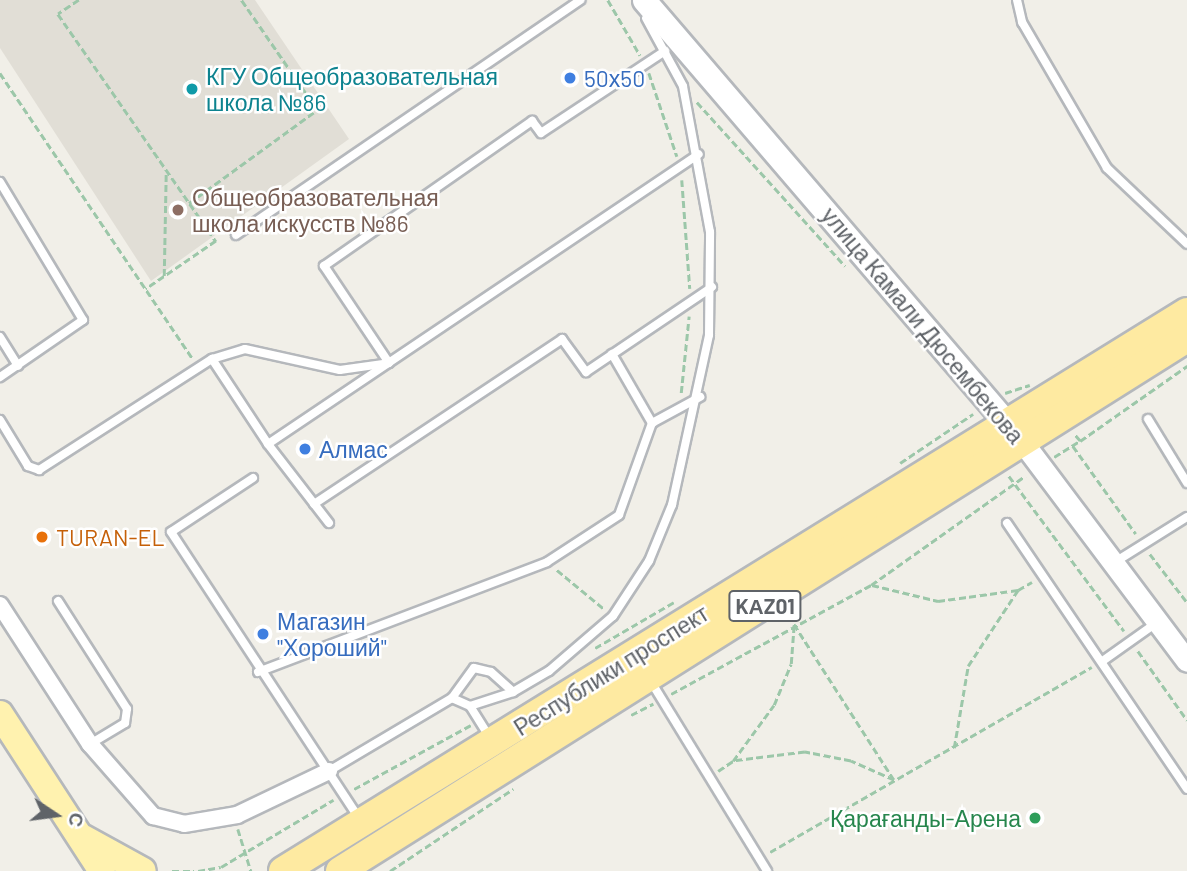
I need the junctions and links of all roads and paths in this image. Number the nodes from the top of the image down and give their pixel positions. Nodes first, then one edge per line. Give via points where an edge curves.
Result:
1 (79, 0) edge
2 (241, 0) edge
3 (580, 0) edge
4 (608, 0) edge
5 (636, 0) edge
6 (644, 0) edge
7 (1017, 0) edge
8 (665, 51) junction
9 (645, 64) junction
10 (0, 73) edge
11 (683, 86) junction
12 (699, 154) junction
13 (681, 166) junction
14 (166, 169) junction
15 (0, 182) edge
16 (189, 203) junction
17 (236, 235) dead end
18 (1187, 244) edge
19 (848, 268) dead end
20 (164, 276) junction
21 (712, 287) junction
22 (146, 289) junction
23 (690, 299) junction
24 (1187, 313) edge
25 (0, 337) edge
26 (1187, 338) edge
27 (612, 355) junction
28 (212, 359) junction
29 (389, 363) junction
30 (18, 366) junction
31 (1187, 366) edge
32 (199, 367) junction
33 (0, 377) edge
34 (700, 397) junction
35 (680, 408) junction
36 (968, 408) dead end
37 (1148, 419) dead end
38 (0, 420) edge
39 (652, 423) junction
40 (985, 438) junction
41 (1080, 441) dead end
42 (268, 444) junction
43 (1025, 445) junction
44 (891, 469) dead end
45 (253, 478) dead end
46 (1187, 483) edge
47 (1014, 484) junction
48 (314, 504) junction
49 (1187, 517) edge
50 (329, 523) dead end
51 (1007, 523) dead end
52 (1144, 545) junction
53 (547, 562) junction
54 (1115, 562) junction
55 (1044, 575) junction
56 (871, 585) junction
57 (1018, 590) junction
58 (58, 601) dead end
59 (676, 601) dead end
60 (1187, 602) edge
61 (0, 605) edge
62 (613, 616) junction
63 (1158, 622) junction
64 (794, 624) junction
65 (1131, 641) junction
66 (585, 656) dead end
67 (1104, 660) junction
68 (1187, 661) edge
69 (258, 672) junction
70 (656, 689) junction
71 (513, 692) junction
72 (452, 698) junction
73 (470, 706) junction
74 (0, 714) edge
75 (627, 717) dead end
76 (1187, 720) edge
77 (486, 732) junction
78 (90, 744) junction
79 (954, 747) junction
80 (733, 761) junction
81 (329, 771) junction
82 (713, 774) junction
83 (894, 780) junction
84 (525, 781) dead end
85 (1187, 789) edge
86 (344, 794) junction
87 (237, 816) junction
88 (362, 822) junction
89 (82, 837) junction
90 (392, 839) junction
91 (241, 854) junction
92 (760, 859) junction
93 (86, 871) edge
94 (102, 871) edge
95 (143, 871) edge
96 (172, 871) edge
97 (196, 871) edge
98 (251, 871) edge
99 (283, 871) edge
100 (340, 871) edge
101 (363, 871) edge
102 (390, 871) edge
103 (767, 871) edge

1 - 14 path via 58,14
2 - 16 path via 317,110
3 - 17 lane
4 - 9 path
5 - 8 lane
6 - 43 main road, улица Камали Дюсембекова
7 - 18 lane via 1022,22 1107,168
8 - 9 lane
8 - 11 lane
9 - 13 path
9 - 29 lane via 541,133 532,121 324,266
10 - 22 path
11 - 12 lane
11 - 19 path
12 - 13 lane
12 - 21 lane
13 - 23 path
13 - 29 lane
14 - 16 path
14 - 20 path
15 - 30 lane via 82,312 73,333
16 - 20 path via 216,241
20 - 22 path
21 - 23 lane
21 - 34 lane
22 - 32 path
23 - 27 lane
23 - 35 path
24 - 43 highway, Республики проспект / KАZ01
25 - 30 lane
26 - 43 highway, Республики проспект / KАZ01
27 - 39 lane
27 - 48 lane via 586,372 562,339
28 - 29 lane via 245,349 340,370
28 - 32 lane
28 - 42 lane
29 - 42 lane
30 - 33 lane
31 - 41 path
32 - 38 lane via 39,470 28,466
34 - 35 lane
34 - 62 lane via 654,550
35 - 39 lane
36 - 40 path
37 - 46 lane
39 - 53 lane via 619,515
40 - 43 highway, Республики проспект / KАZ01
40 - 44 path
40 - 47 path
40 - 70 highway, Республики проспект / KАZ01
40 - 77 highway, Республики проспект / KАZ01
42 - 48 lane
43 - 47 path
43 - 52 path via 1073,446
43 - 54 street, улица Камали Дюсембекова
45 - 69 lane via 171,532
47 - 56 path
47 - 65 path
48 - 50 lane
49 - 52 lane
51 - 55 lane
52 - 54 lane
52 - 60 path
53 - 62 path
53 - 69 lane
54 - 63 street, улица Камали Дюсембекова
55 - 57 path
55 - 67 lane
56 - 57 path via 938,601
56 - 64 path
57 - 79 path via 968,666
58 - 78 lane via 128,713 125,723
59 - 66 path
61 - 78 street
62 - 71 lane via 549,671
63 - 65 lane
63 - 68 street, улица Камали Дюсембекова
64 - 70 path
64 - 80 path via 791,664 774,705
64 - 83 path
65 - 67 lane
65 - 76 path
67 - 79 path
67 - 85 lane
69 - 81 lane
70 - 75 path
70 - 82 lane
70 - 90 highway, Республики проспект / KАZ01
71 - 72 lane via 491,672 474,668
71 - 73 lane
72 - 73 lane
72 - 81 lane
73 - 77 lane
74 - 89 main road
77 - 86 path
77 - 88 highway, Республики проспект / KАZ01
78 - 87 street via 153,816 184,824
79 - 83 path
80 - 82 path
80 - 83 path via 805,752 851,761
81 - 86 lane
81 - 87 street
82 - 92 lane
83 - 92 path
84 - 102 path
86 - 88 lane
86 - 91 path
87 - 91 path
88 - 99 highway, Республики проспект / KАZ01
89 - 93 main road
89 - 94 main road
89 - 95 main road
90 - 100 highway, Республики проспект / KАZ01
90 - 101 main road
91 - 97 path
91 - 98 path
92 - 103 lane
96 - 97 path

